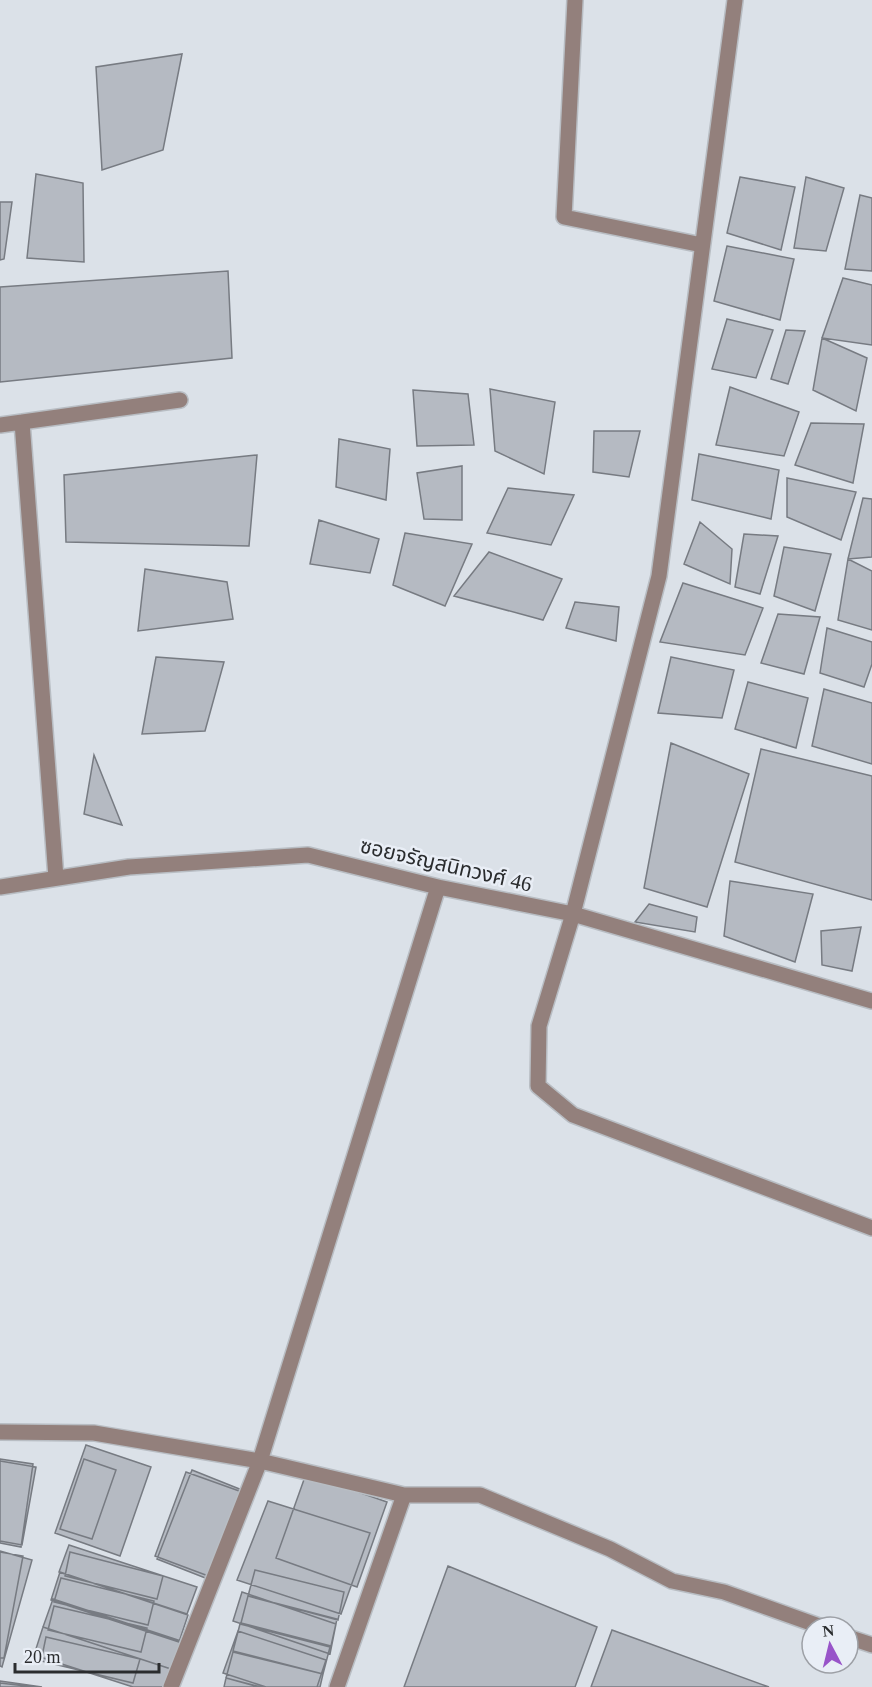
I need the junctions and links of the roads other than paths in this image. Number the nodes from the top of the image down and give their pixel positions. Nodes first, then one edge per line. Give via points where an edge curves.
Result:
1 (575, 0) edge
2 (735, 0) edge
3 (702, 245) junction
4 (180, 400) dead end
5 (22, 422) junction
6 (0, 425) edge
7 (56, 878) junction
8 (0, 887) edge
9 (438, 887) junction
10 (573, 914) junction
11 (872, 1001) edge
12 (872, 1228) edge
13 (0, 1432) edge
14 (260, 1461) junction
15 (404, 1495) junction
16 (800, 1619) edge
17 (171, 1687) edge
18 (337, 1687) edge

1 - 3 street via 564,217
2 - 3 street
3 - 10 street via 659,576
4 - 5 street
5 - 6 street
5 - 7 street
7 - 8 street, ซอยจรัญสนิทวงศ์ 46
7 - 9 street, ซอยจรัญสนิทวงศ์ 46 via 129,867 308,855
9 - 10 street, ซอยจรัญสนิทวงศ์ 46
9 - 14 street
10 - 11 street, ซอยจรัญสนิทวงศ์ 46
10 - 12 street via 539,1026 538,1086 573,1115
13 - 14 street via 94,1433
14 - 15 street
14 - 17 street
15 - 16 street via 480,1495 610,1549 672,1581 724,1592
15 - 18 street

